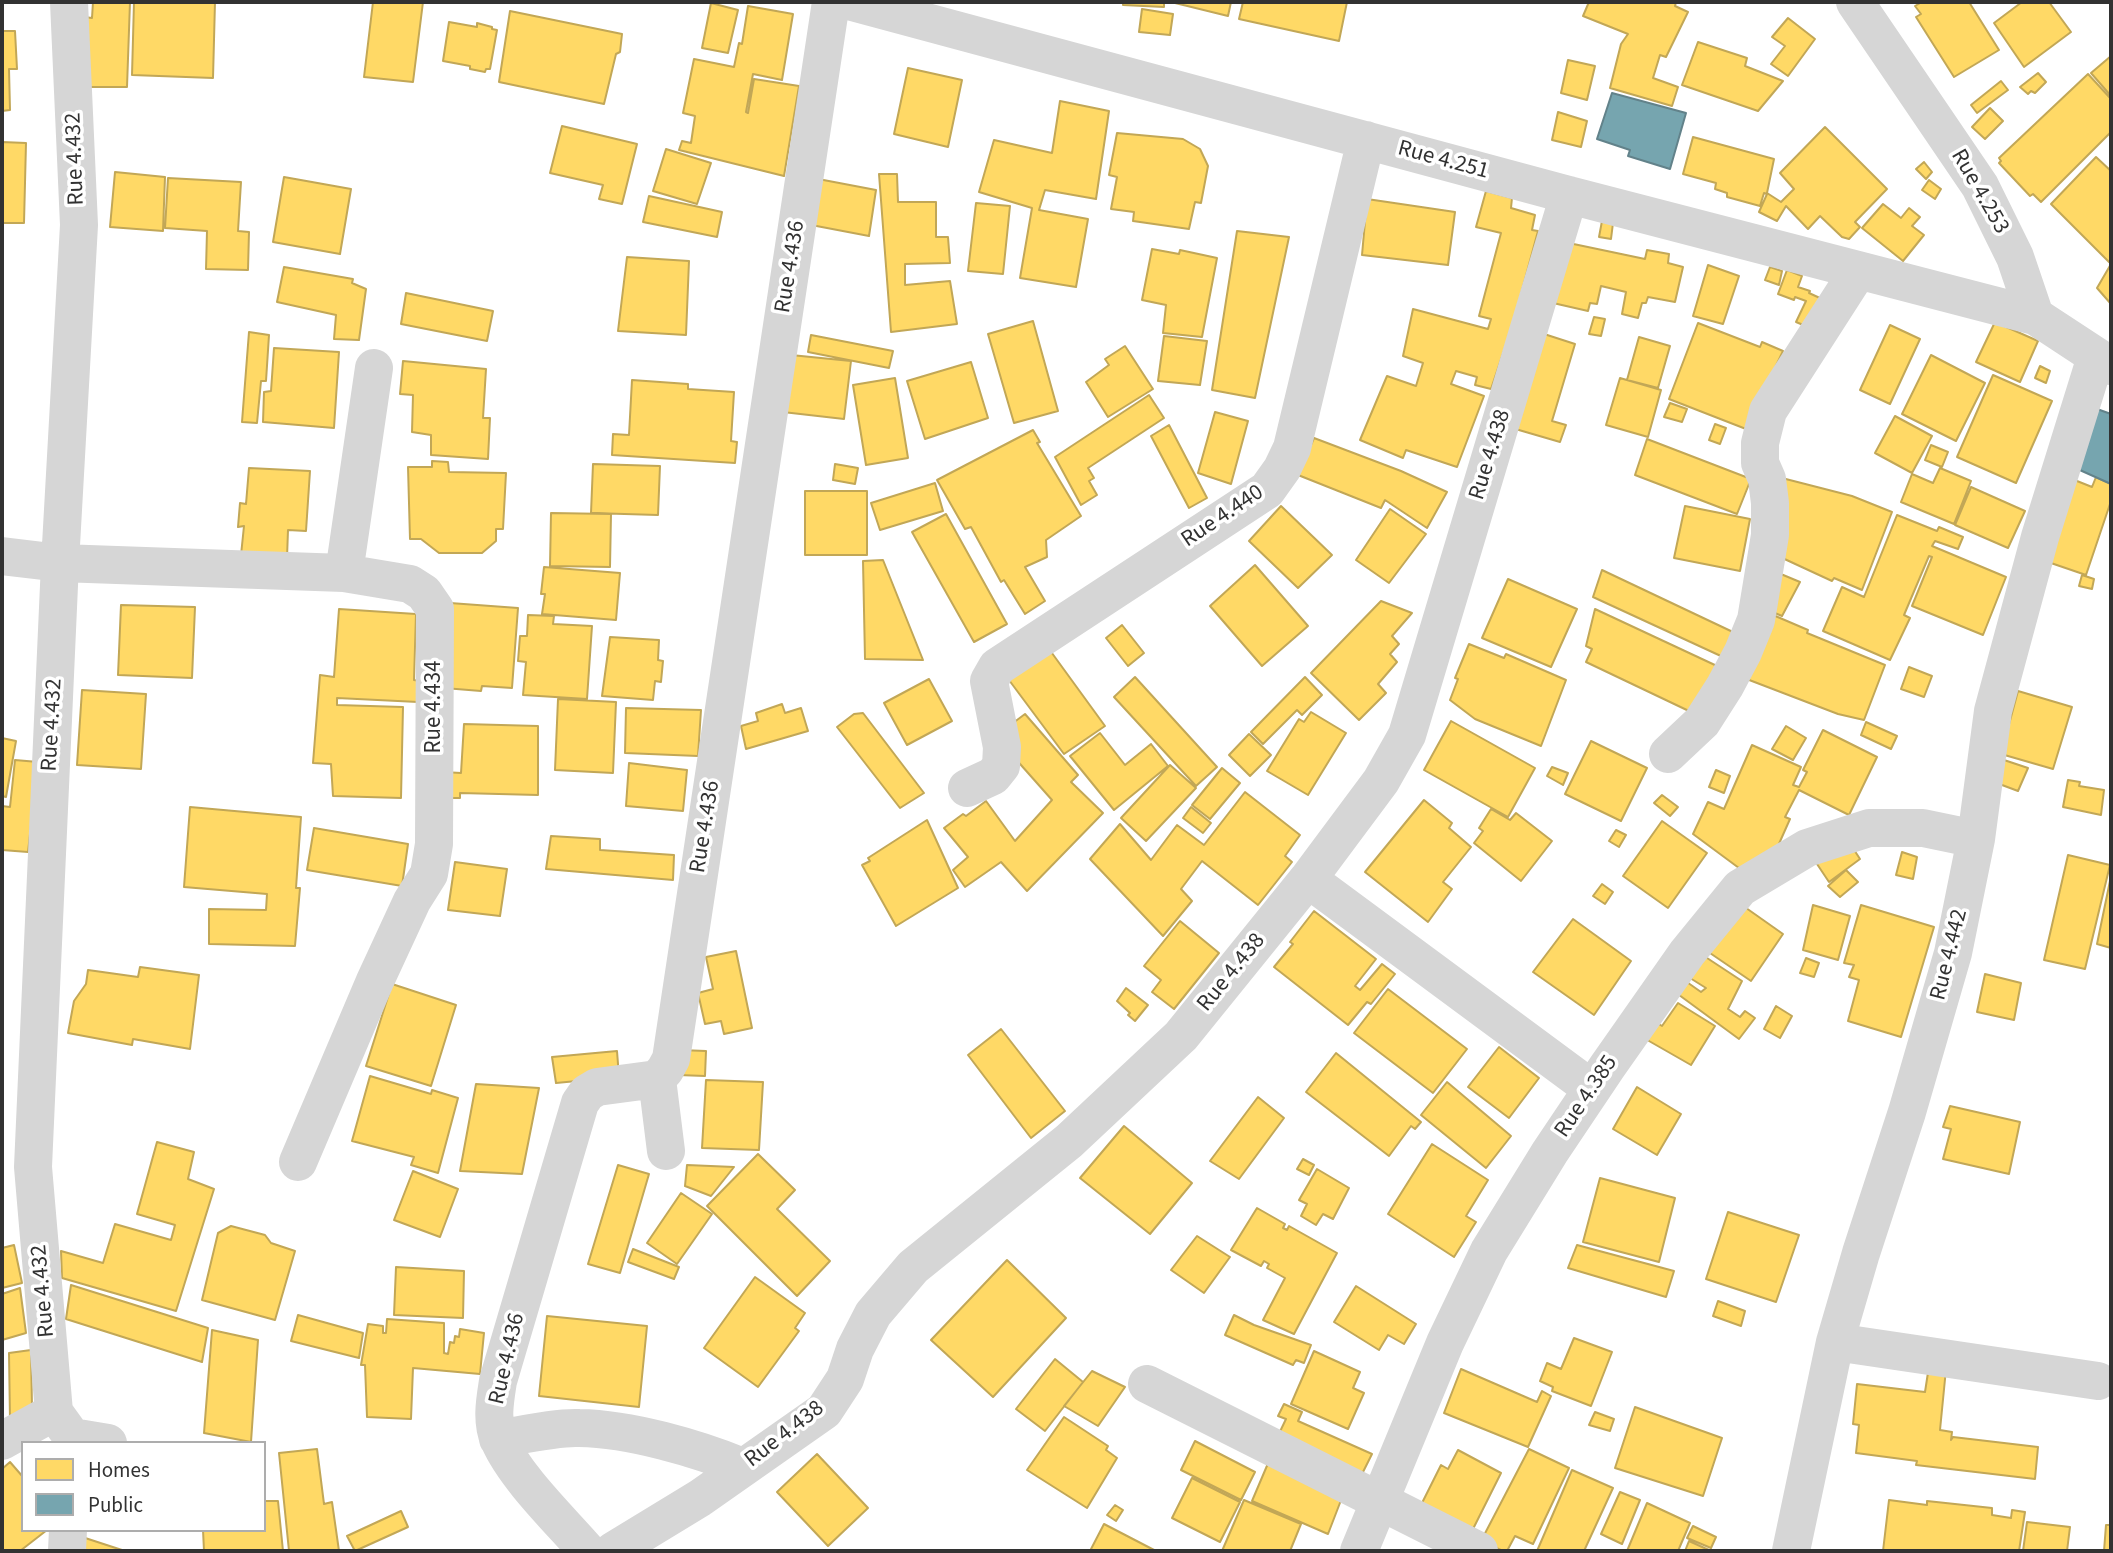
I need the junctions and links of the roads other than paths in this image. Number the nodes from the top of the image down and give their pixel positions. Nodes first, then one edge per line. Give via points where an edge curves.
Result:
1 (69, 2) edge
2 (831, 2) edge
3 (852, 2) edge
4 (1855, 2) edge
5 (955, 16) edge
6 (1366, 141) junction
7 (1569, 195) junction
8 (1858, 271) junction
9 (2035, 316) junction
10 (2104, 361) edge
11 (374, 368) dead end
12 (2, 556) edge
13 (60, 563) junction
14 (344, 573) junction
15 (1668, 754) dead end
16 (967, 788) dead end
17 (1976, 839) junction
18 (1308, 880) junction
19 (657, 1079) junction
20 (1592, 1089) junction
21 (666, 1151) dead end
22 (298, 1162) dead end
23 (1835, 1342) junction
24 (2098, 1381) dead end
25 (1147, 1384) dead end
26 (77, 1433) edge
27 (498, 1439) junction
28 (2, 1441) edge
29 (743, 1467) junction
30 (1379, 1500) junction
31 (68, 1532) edge
32 (67, 1551) edge
33 (587, 1551) edge
34 (613, 1551) edge
35 (1359, 1551) edge
36 (1479, 1551) edge
37 (1791, 1551) edge

1 - 13 street, Rue 4.432 via 79,225
2 - 19 street, Rue 4.436 via 671,1059
3 - 5 street, Rue 4.251
4 - 9 street, Rue 4.253 via 1980,186 2015,257
5 - 6 street, Rue 4.251
6 - 7 street, Rue 4.251
6 - 16 street, Rue 4.440 via 1292,448 1282,469 1267,490 998,667 989,681 1002,747 1001,766 993,776
7 - 8 street, Rue 4.251
7 - 18 street, Rue 4.438 via 1407,735 1381,781
8 - 9 street, Rue 4.251
8 - 15 street via 1768,411 1759,443 1770,503 1770,535 1756,620 1726,686 1702,722
9 - 10 street
10 - 17 street, Rue 4.442 via 2040,537 1993,712
11 - 14 street
12 - 13 street, Rue 4.434
13 - 14 street, Rue 4.434
13 - 26 street, Rue 4.432 via 33,1167
14 - 22 street, Rue 4.434 via 410,584 424,593 435,610 434,844 429,874 375,981
17 - 20 street, Rue 4.385 via 1923,828 1869,828 1807,848 1740,888 1687,953
17 - 23 street, Rue 4.442 via 1953,953
18 - 20 street
18 - 29 street, Rue 4.438 via 1181,1036 1069,1141 912,1267 873,1314 845,1379 824,1410
19 - 21 street
19 - 27 street, Rue 4.436 via 597,1087 580,1103 498,1381 493,1408
20 - 30 street, Rue 4.385 via 1489,1251
23 - 24 street
23 - 37 street, Rue 4.442
25 - 30 street
26 - 28 street
27 - 29 street via 578,1427 631,1434
27 - 33 street, Rue 4.436 via 516,1470
29 - 34 street, Rue 4.438
30 - 35 street, Rue 4.385
30 - 36 street
31 - 32 street

